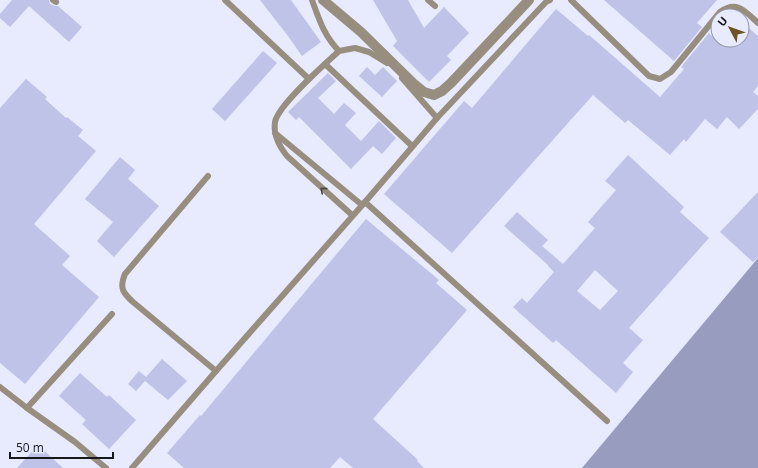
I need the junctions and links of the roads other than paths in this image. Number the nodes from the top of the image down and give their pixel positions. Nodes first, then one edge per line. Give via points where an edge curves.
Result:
1 (225, 0) edge
2 (312, 0) edge
3 (323, 0) edge
4 (428, 0) edge
5 (529, 0) edge
6 (550, 0) edge
7 (571, 0) edge
8 (435, 6) dead end
9 (758, 23) edge
10 (339, 51) junction
11 (325, 64) junction
12 (309, 79) junction
13 (436, 118) junction
14 (275, 133) junction
15 (412, 146) junction
16 (208, 176) dead end
17 (363, 203) junction
18 (352, 216) junction
19 (112, 314) dead end
20 (216, 371) junction
21 (0, 387) edge
22 (27, 408) junction
23 (607, 421) dead end
24 (106, 468) edge
25 (132, 468) edge

1 - 12 lane
2 - 10 lane via 323,29
3 - 5 street via 412,82 424,92 434,95 451,83
4 - 8 lane
6 - 13 lane
7 - 9 lane via 649,76 660,79 671,72 726,6 738,6
10 - 11 lane
10 - 13 lane via 355,48 383,60 396,71
11 - 12 lane
11 - 15 lane
12 - 14 lane via 280,111 275,122
13 - 15 lane
14 - 17 lane
18 -> 14 lane via 286,156
15 - 17 lane
16 - 20 lane via 121,282 126,296
17 - 18 lane
17 - 23 lane
18 - 20 lane
19 - 22 lane
20 - 25 lane
21 - 22 lane
22 - 24 lane

